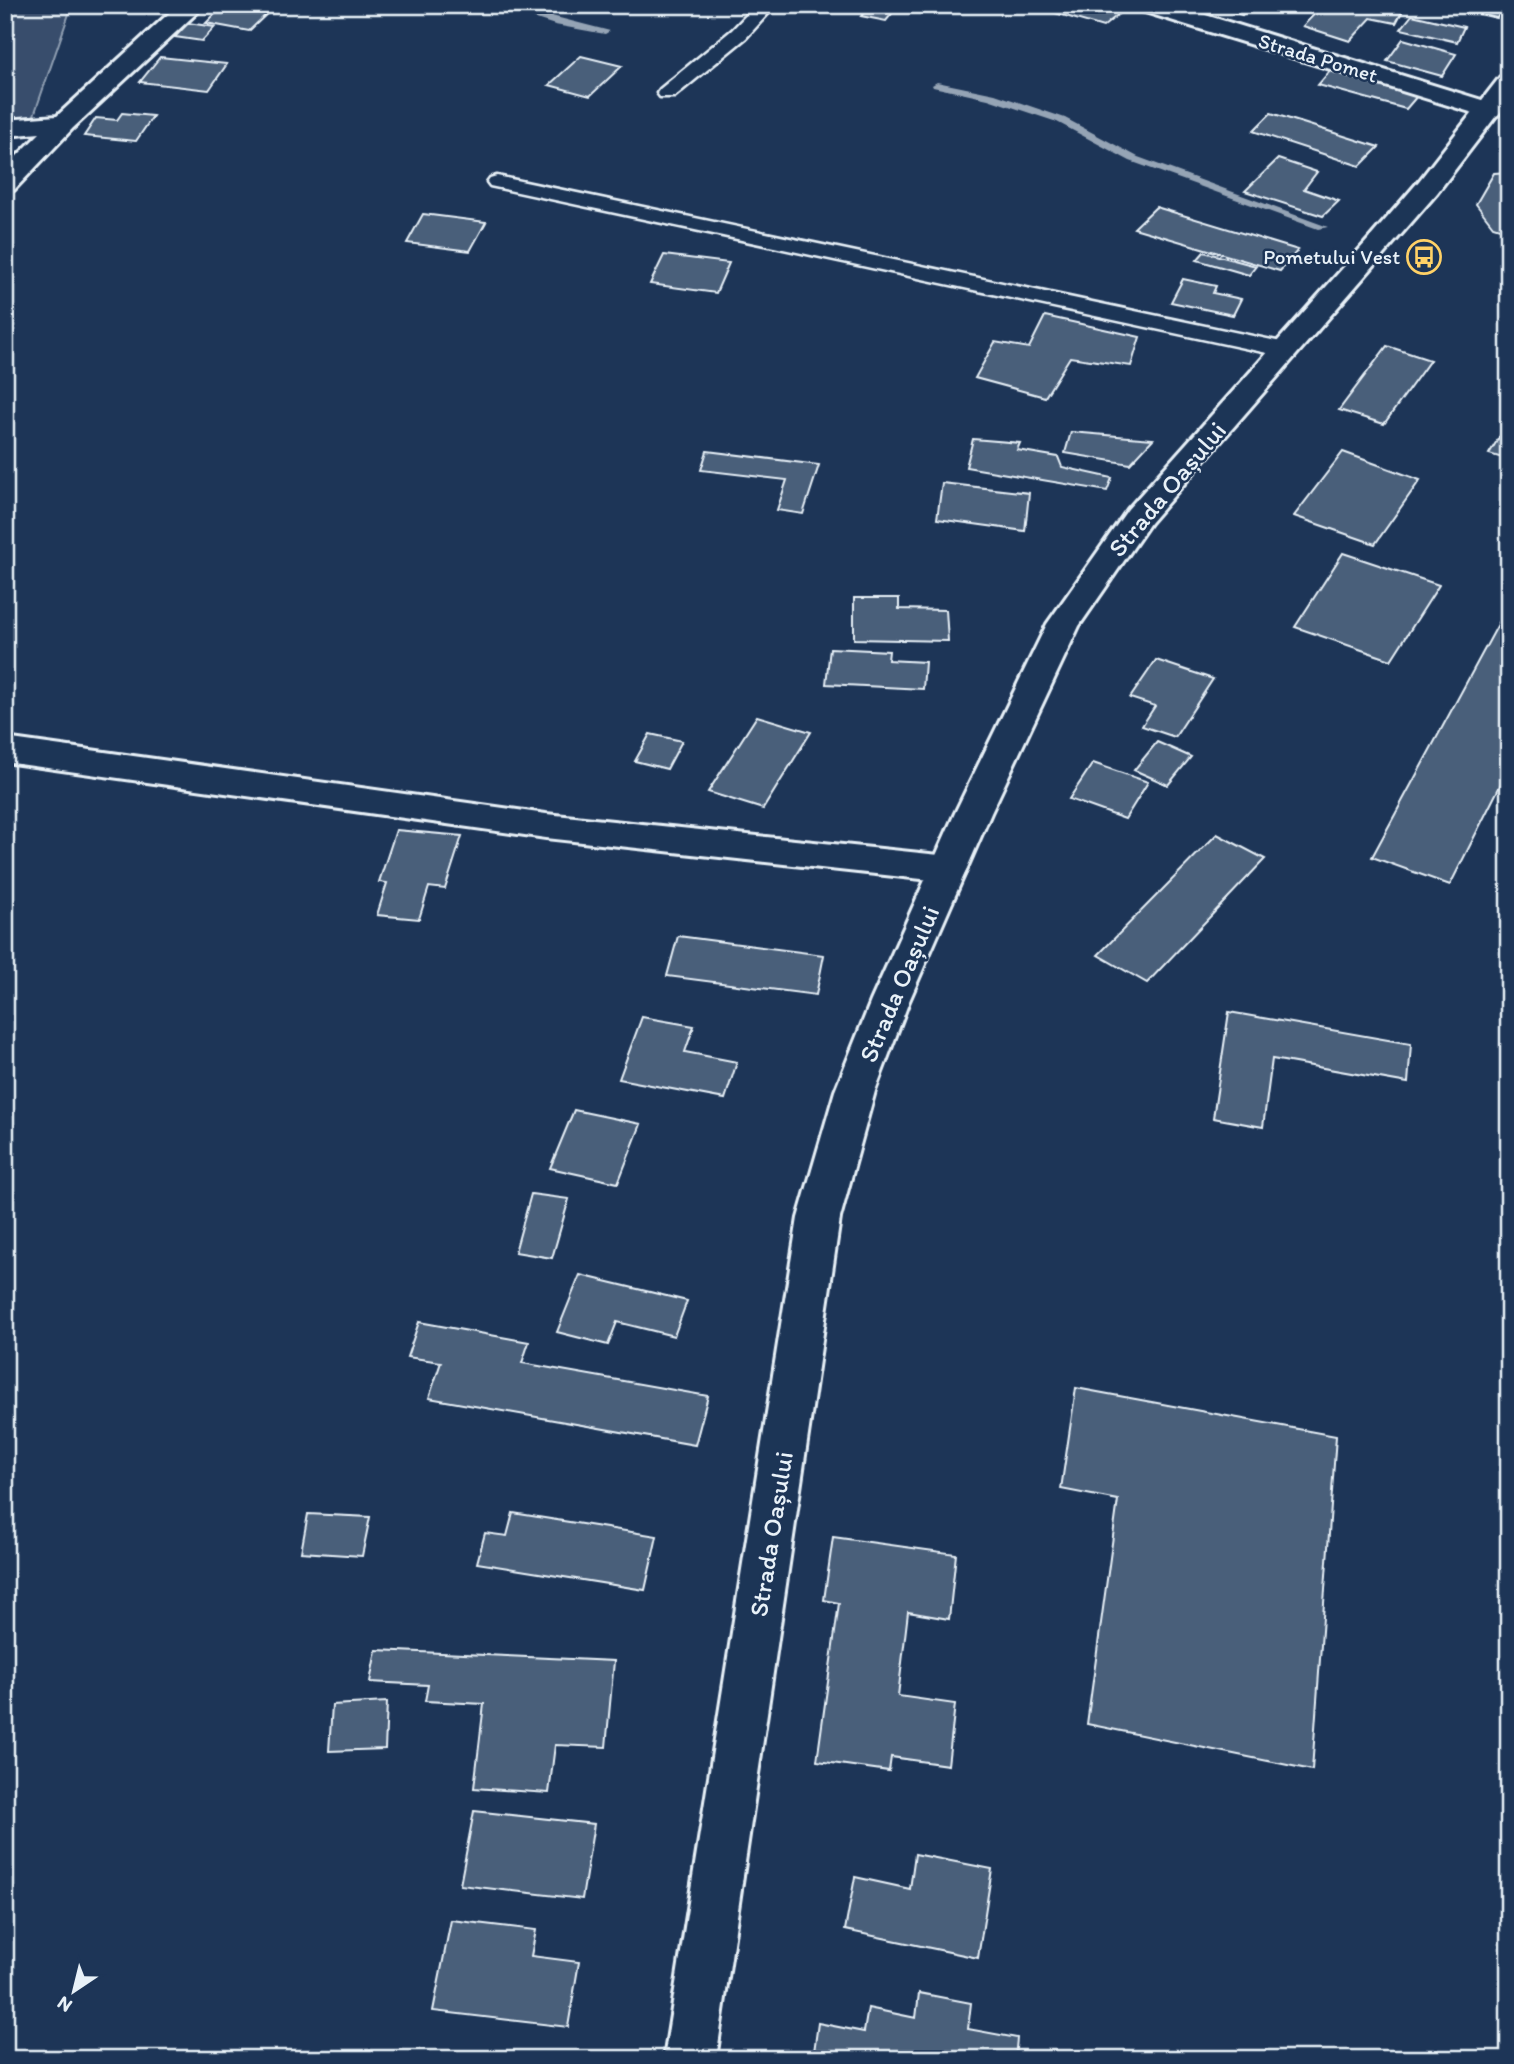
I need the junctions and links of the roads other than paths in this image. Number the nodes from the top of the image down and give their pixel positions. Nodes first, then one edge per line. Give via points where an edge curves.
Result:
1 (193, 5) edge
2 (767, 5) edge
3 (1147, 5) edge
4 (667, 93) dead end
5 (1499, 96) edge
6 (64, 123) junction
7 (5, 128) edge
8 (497, 182) dead end
9 (5, 184) edge
10 (1286, 350) junction
11 (5, 750) edge
12 (949, 869) junction
13 (690, 2059) edge

1 - 6 main road
2 - 4 lane
3 - 5 main road, Strada Pomet
5 - 10 main road, Strada Oașului
6 - 7 main road
6 - 9 main road
8 - 10 lane
10 - 12 main road, Strada Oașului via 1139,516 1063,624
11 - 12 main road via 546,826
12 - 13 main road, Strada Oașului via 855,1091 819,1218

